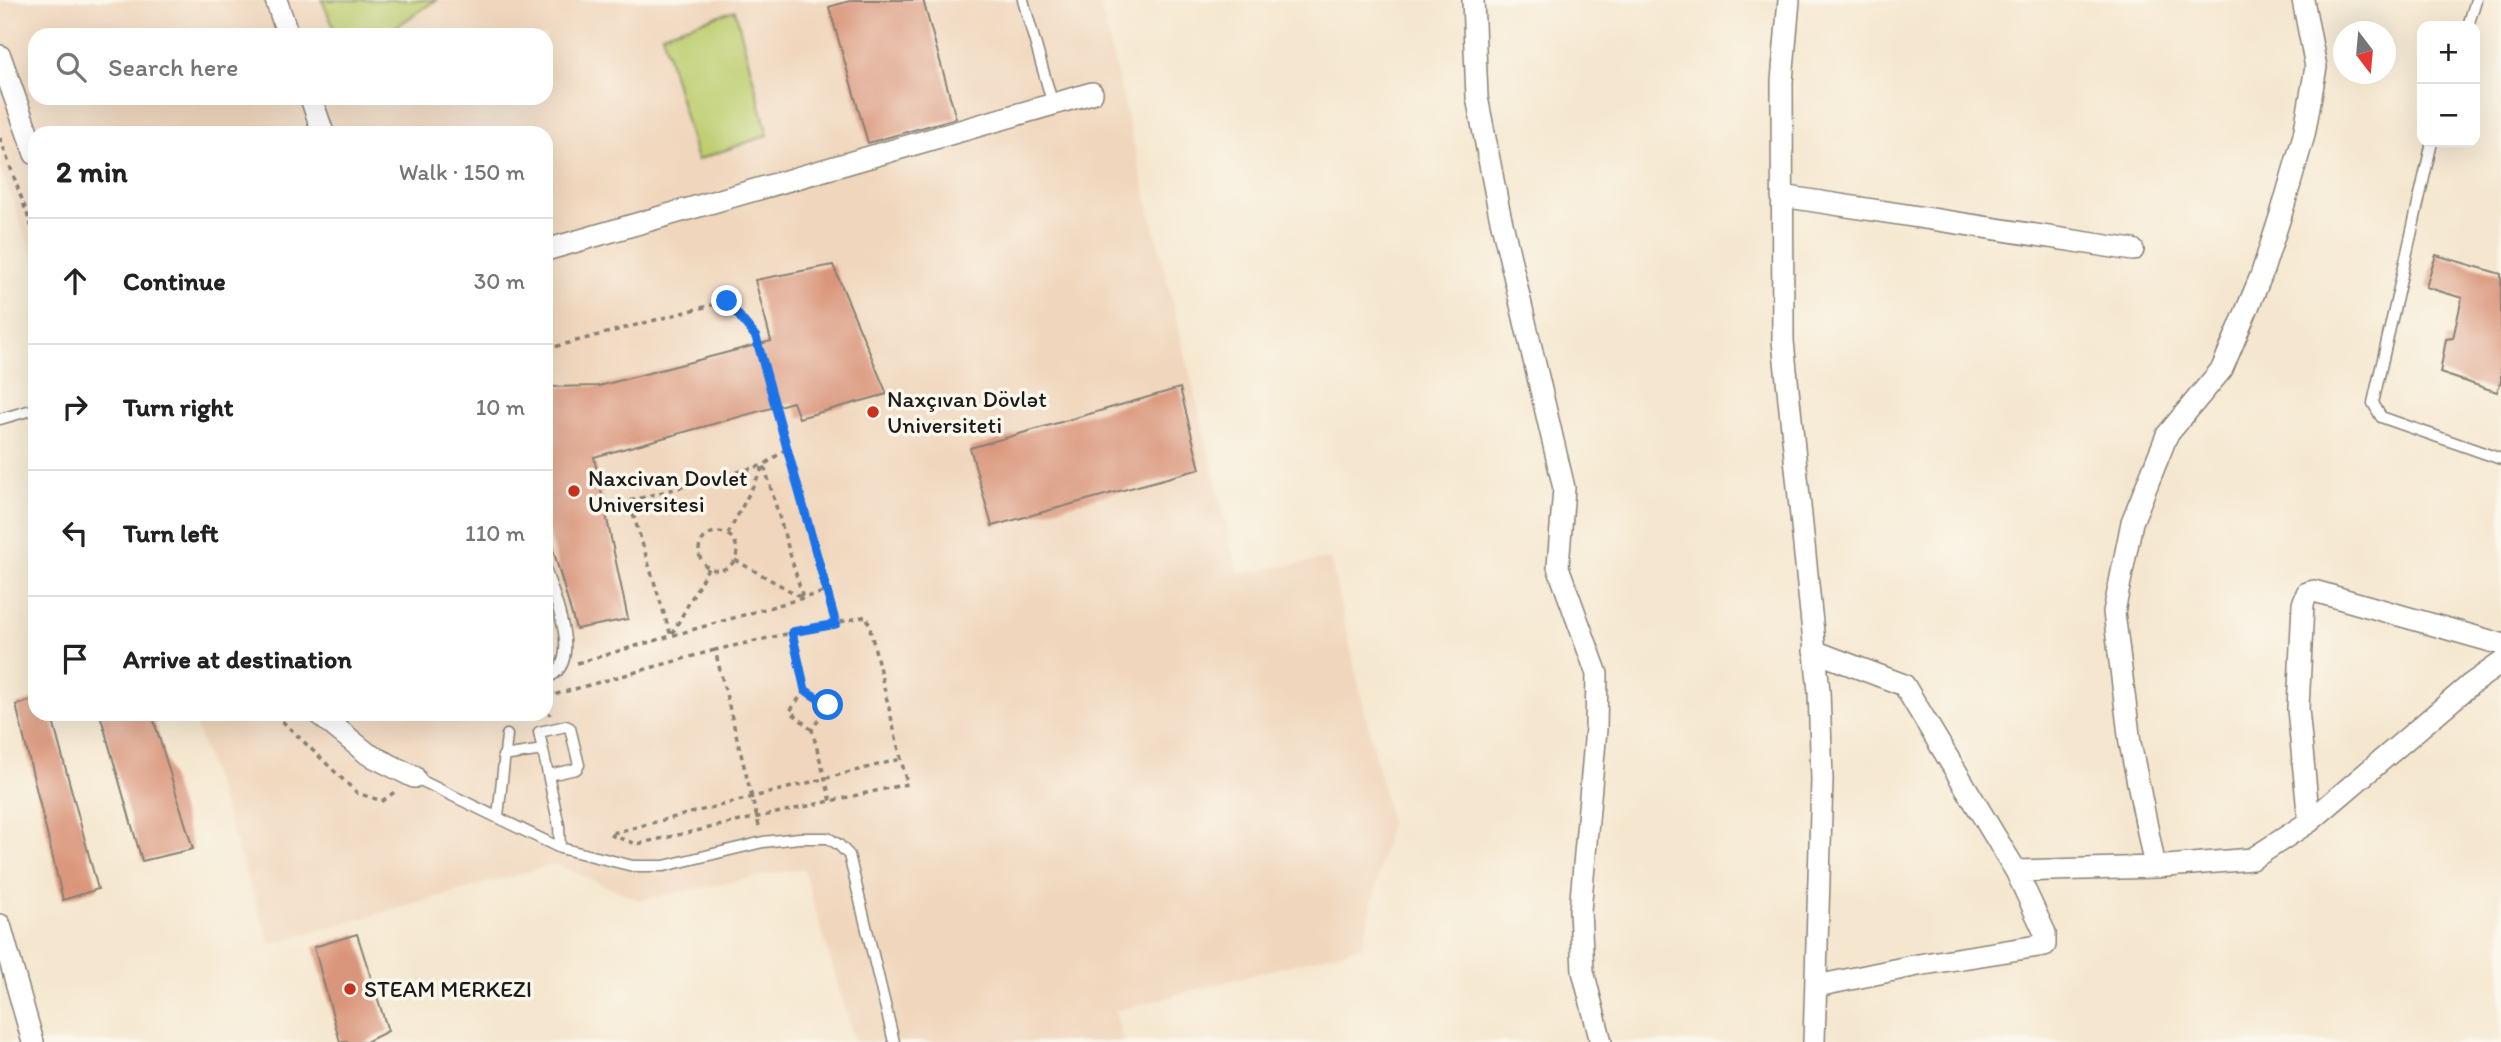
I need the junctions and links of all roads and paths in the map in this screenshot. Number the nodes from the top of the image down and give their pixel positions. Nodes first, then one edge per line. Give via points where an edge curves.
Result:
1 (276, 0) edge
2 (1023, 0) edge
3 (1473, 0) edge
4 (1789, 0) edge
5 (2303, 0) edge
6 (2476, 0) edge
7 (2470, 21) edge
8 (286, 28) edge
9 (0, 56) edge
10 (1092, 93) dead end
11 (313, 105) edge
12 (1053, 105) junction
13 (321, 126) edge
14 (28, 134) edge
15 (0, 138) edge
16 (2431, 147) edge
17 (7, 157) junction
18 (0, 159) edge
19 (1782, 196) junction
20 (28, 216) edge
21 (553, 248) edge
22 (2133, 250) dead end
23 (553, 347) edge
24 (28, 411) edge
25 (0, 419) edge
26 (787, 448) junction
27 (2501, 458) edge
28 (764, 465) junction
29 (728, 534) junction
30 (735, 560) junction
31 (708, 568) junction
32 (827, 591) junction
33 (553, 594) edge
34 (803, 598) junction
35 (836, 624) junction
36 (792, 632) junction
37 (671, 636) junction
38 (2501, 644) edge
39 (715, 650) junction
40 (1814, 651) junction
41 (2501, 663) edge
42 (563, 667) junction
43 (553, 675) edge
44 (805, 690) junction
45 (553, 695) edge
46 (282, 721) edge
47 (328, 721) edge
48 (812, 730) junction
49 (507, 735) dead end
50 (543, 750) junction
51 (503, 756) junction
52 (901, 759) junction
53 (549, 775) junction
54 (414, 777) junction
55 (826, 779) junction
56 (752, 798) junction
57 (831, 801) junction
58 (498, 816) junction
59 (757, 818) junction
60 (2309, 822) junction
61 (764, 842) junction
62 (560, 848) junction
63 (2155, 867) junction
64 (2016, 871) junction
65 (0, 925) edge
66 (1817, 986) junction
67 (33, 1042) edge
68 (894, 1042) edge
69 (1601, 1042) edge
70 (1814, 1042) edge

1 - 8 street
2 - 12 lane
3 - 69 street via 1482,122 1564,488 1558,567 1597,674 1580,911 1583,971
4 - 19 street via 1782,80
5 - 63 street via 2316,67 2304,135 2282,211 2222,369 2167,435 2132,522 2114,612 2130,743
6 - 7 lane
9 - 14 street
10 - 12 street
11 - 13 street
12 - 21 street
15 - 17 path
16 - 27 lane via 2373,403 2381,417
17 - 18 path
17 - 20 path
19 - 22 street
19 - 40 street via 1783,341
23 - 26 path via 727,301 756,337
24 - 25 lane
26 - 28 path
26 - 32 path
28 - 29 path
28 - 34 path
28 - 37 path via 629,501
29 - 30 path via 737,545
29 - 31 path via 713,532 701,541 699,556
30 - 31 path via 723,570
30 - 34 path
31 - 37 path
32 - 34 path
32 - 35 path
33 - 42 lane via 567,651
34 - 37 path
35 - 36 path
35 - 52 path via 867,616
36 - 39 path
36 - 44 path
37 - 42 path
38 - 60 street via 2314,591 2307,593 2298,709
39 - 45 path
39 - 56 path
40 - 64 street via 1904,685
40 - 66 street via 1822,780
41 - 60 street
42 - 43 lane
44 - 48 path via 790,711
44 - 48 path via 828,705
46 - 54 path via 357,793 382,801
47 - 54 street via 368,754
48 - 55 path
49 - 51 lane
50 - 51 lane
50 - 53 lane
50 - 53 lane via 539,732 570,728 579,765
51 - 58 lane
52 - 55 path
52 - 57 path via 907,784
53 - 62 lane
54 - 58 lane
55 - 56 path
55 - 57 path
56 - 59 path
56 - 59 path via 609,834 637,844
57 - 59 path
58 - 62 lane
59 - 61 path
60 - 63 street via 2252,859
61 - 62 lane via 664,866 633,866
61 - 68 lane via 828,838 849,855
63 - 64 street
64 - 66 street via 2045,933 2045,945
65 - 67 street
66 - 70 street

